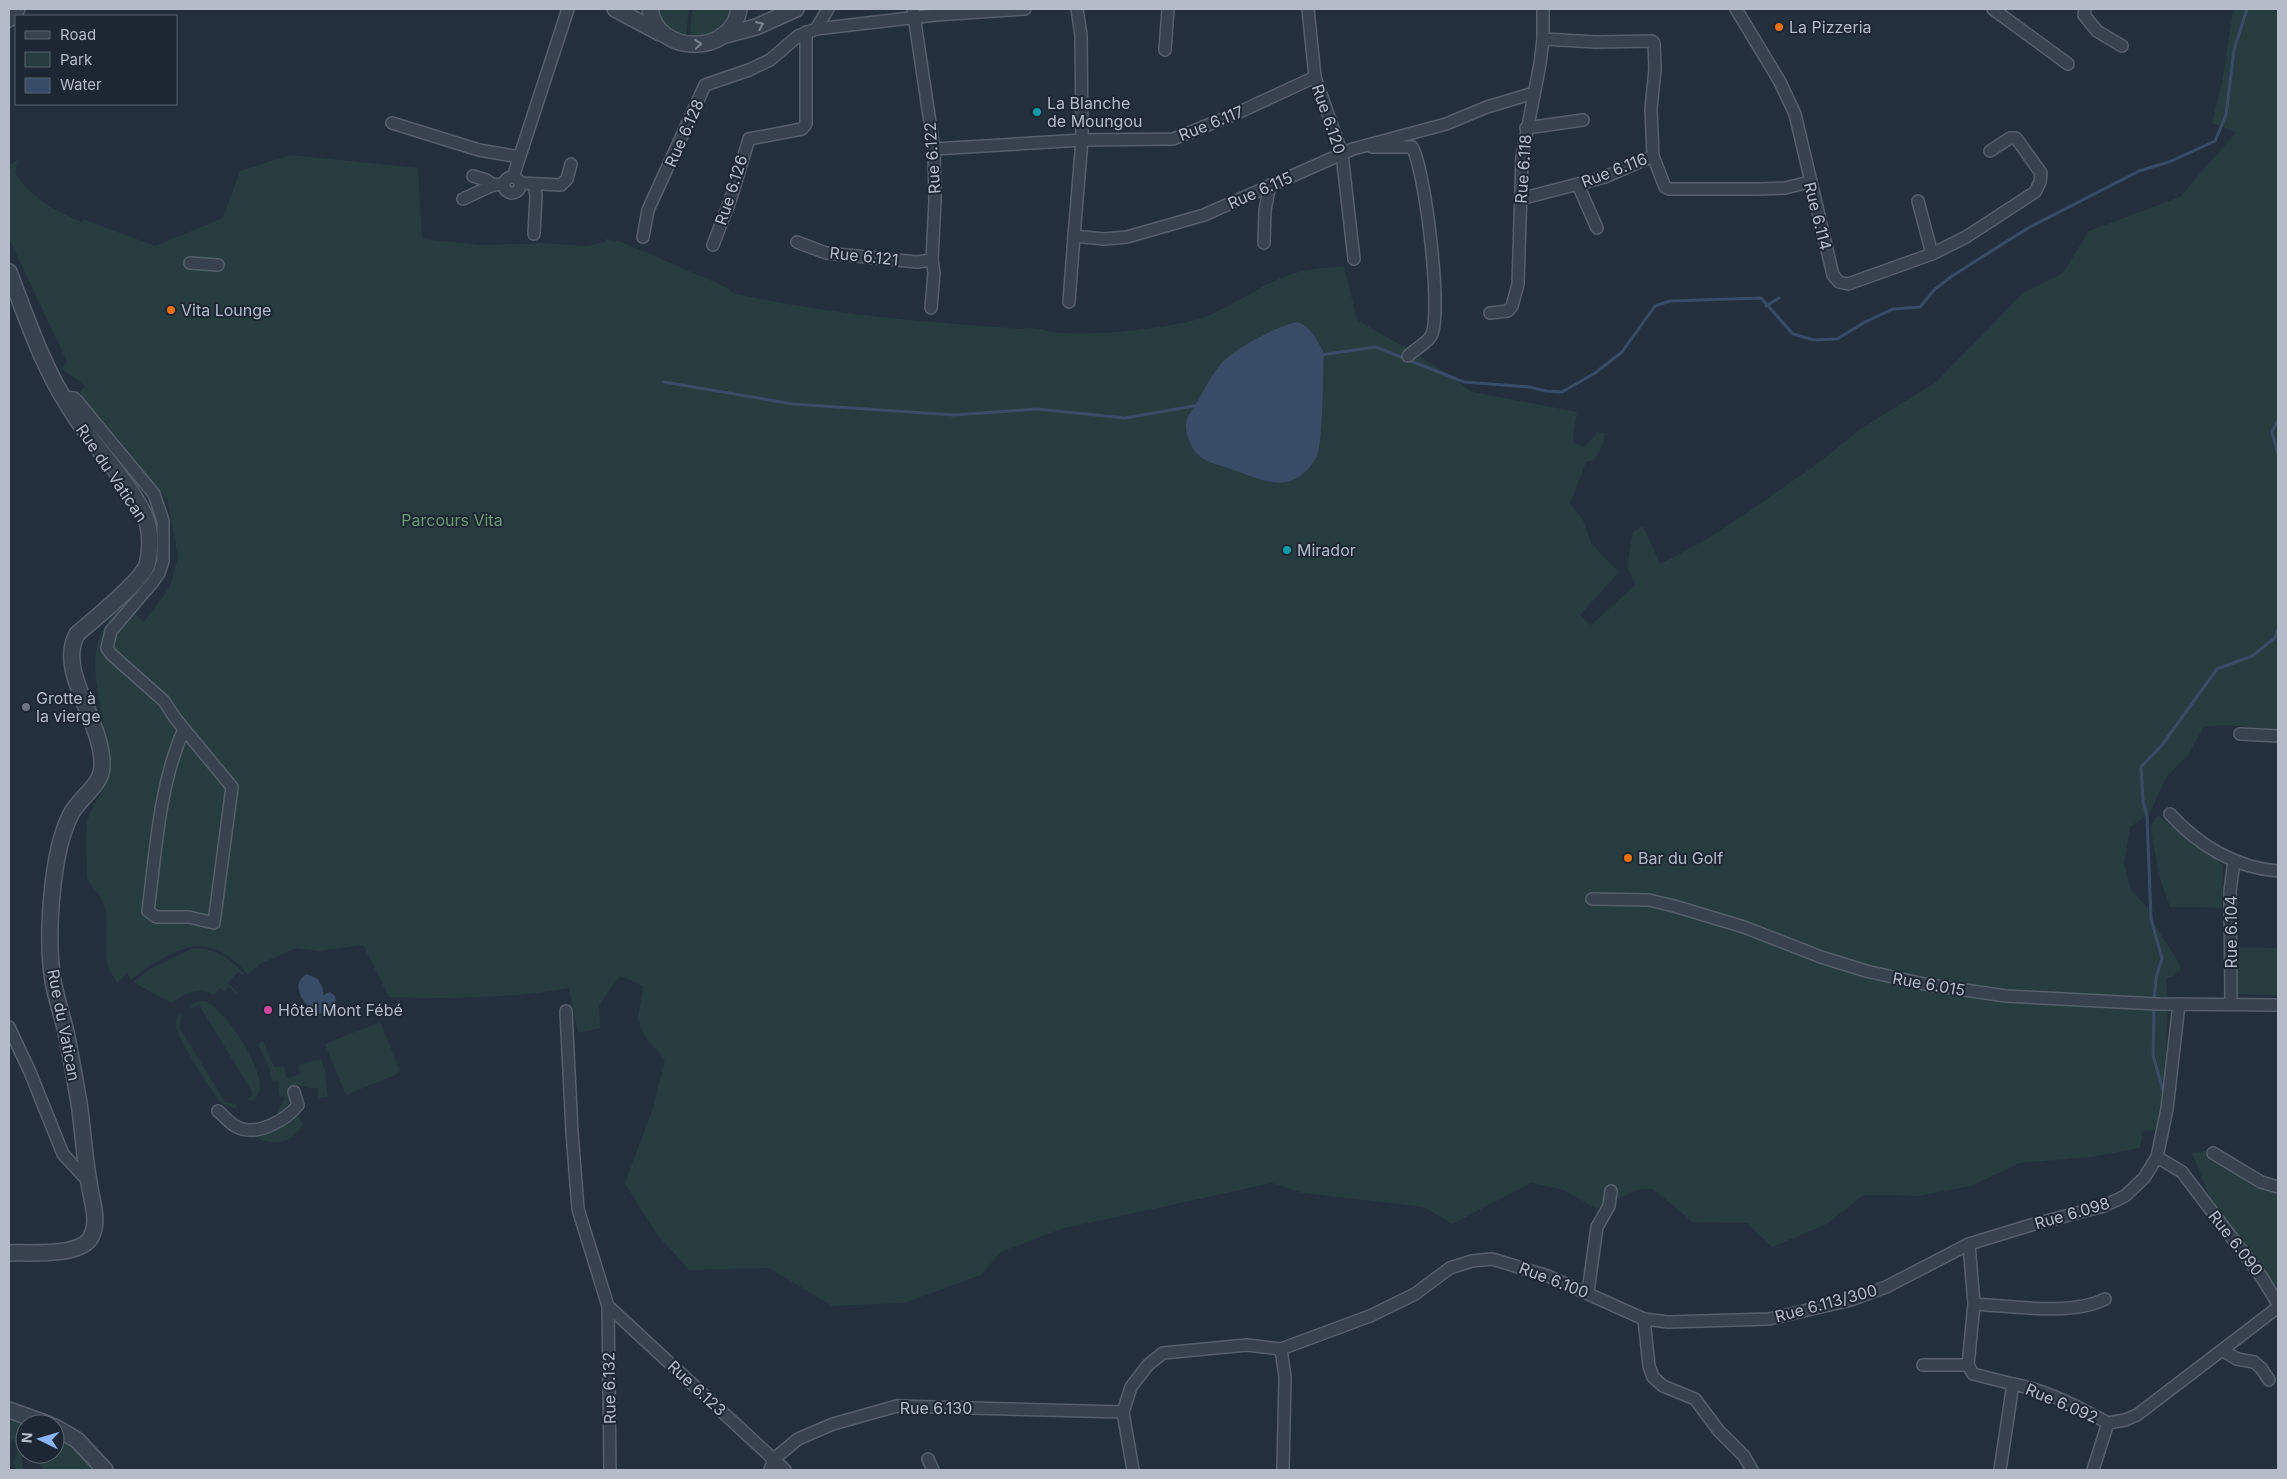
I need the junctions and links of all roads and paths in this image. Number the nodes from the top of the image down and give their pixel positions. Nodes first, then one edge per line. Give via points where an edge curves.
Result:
1 (17, 9) edge
2 (568, 9) edge
3 (615, 9) edge
4 (650, 9) edge
5 (739, 9) edge
6 (796, 9) edge
7 (828, 9) edge
8 (1025, 9) edge
9 (1077, 9) edge
10 (1168, 9) edge
11 (1308, 9) edge
12 (1543, 9) edge
13 (1993, 9) edge
14 (2085, 9) edge
15 (1738, 10) edge
16 (912, 14) edge
17 (9, 19) edge
18 (811, 30) junction
19 (666, 35) junction
20 (722, 36) junction
21 (1543, 39) junction
22 (2122, 46) dead end
23 (1165, 50) dead end
24 (2068, 64) dead end
25 (1315, 77) junction
26 (1534, 94) junction
27 (1583, 120) dead end
28 (392, 123) dead end
29 (1526, 128) junction
30 (1082, 140) junction
31 (1368, 147) junction
32 (934, 149) junction
33 (1990, 151) dead end
34 (1342, 154) junction
35 (1653, 156) junction
36 (519, 157) junction
37 (571, 164) dead end
38 (473, 176) dead end
39 (517, 180) junction
40 (1810, 182) junction
41 (534, 184) junction
42 (498, 185) junction
43 (1270, 185) junction
44 (1578, 185) junction
45 (463, 199) dead end
46 (1520, 199) junction
47 (1918, 201) dead end
48 (1597, 228) dead end
49 (534, 234) dead end
50 (1074, 236) junction
51 (643, 237) dead end
52 (797, 242) dead end
53 (1264, 243) dead end
54 (713, 245) dead end
55 (1932, 254) junction
56 (1354, 259) dead end
57 (932, 260) junction
58 (190, 264) dead end
59 (218, 265) dead end
60 (9, 272) edge
61 (1069, 302) dead end
62 (931, 308) dead end
63 (1490, 313) dead end
64 (1408, 356) dead end
65 (63, 397) junction
66 (184, 729) junction
67 (2240, 734) dead end
68 (2278, 736) edge
69 (2170, 814) dead end
70 (2234, 861) junction
71 (2278, 871) edge
72 (1592, 899) dead end
73 (2179, 1004) junction
74 (2231, 1004) junction
75 (2278, 1005) edge
76 (566, 1011) dead end
77 (9, 1027) edge
78 (294, 1092) dead end
79 (218, 1112) dead end
80 (2213, 1153) dead end
81 (2157, 1157) junction
82 (88, 1181) junction
83 (2278, 1187) edge
84 (1611, 1191) dead end
85 (1969, 1244) junction
86 (9, 1253) edge
87 (1588, 1292) junction
88 (2105, 1299) dead end
89 (1974, 1304) junction
90 (608, 1306) junction
91 (1644, 1319) junction
92 (1281, 1349) junction
93 (2222, 1350) junction
94 (1923, 1365) dead end
95 (1968, 1365) junction
96 (2269, 1380) dead end
97 (2013, 1384) junction
98 (1123, 1412) junction
99 (2108, 1423) junction
100 (65, 1433) edge
101 (774, 1459) junction
102 (928, 1459) dead end
103 (105, 1470) edge
104 (610, 1470) edge
105 (770, 1470) edge
106 (785, 1470) edge
107 (933, 1470) edge
108 (1133, 1470) edge
109 (1283, 1470) edge
110 (1752, 1470) edge
111 (2000, 1470) edge
112 (2092, 1470) edge

1 - 17 street
2 - 36 street
3 - 19 street
4 - 19 street via 656,25
5 - 20 street via 732,26
20 -> 6 street via 756,27
7 - 18 street, Rue 6.128
8 - 16 street
9 - 30 street via 1081,35
10 - 23 street
11 - 25 street, Rue 6.120
12 - 21 street, Rue 6.118
13 - 24 street
14 - 22 street via 2084,14 2098,30
15 - 40 street, Rue 6.114 via 1795,114
16 - 18 street
16 - 32 street, Rue 6.122
18 - 51 street, Rue 6.128 via 770,60 705,85 648,210
18 - 54 street, Rue 6.126 via 806,124 802,129 748,139
19 -> 20 street via 688,45 712,42
21 - 26 street, Rue 6.118
21 - 35 street, Rue 6.116 via 1652,41 1656,49 1651,109
25 - 30 street, Rue 6.117 via 1173,139
25 - 34 street, Rue 6.120
26 - 29 street, Rue 6.118
26 - 31 street, Rue 6.115 via 1487,107 1446,124 1378,141
27 - 29 street
28 - 36 street via 479,150
29 - 46 street, Rue 6.118
30 - 32 street, Rue 6.117
30 - 50 street
31 - 34 street, Rue 6.115
31 - 64 street via 1412,147 1416,154 1437,305 1431,336
32 - 57 street, Rue 6.122
33 - 55 street, Rue 6.114 via 2010,138 2016,138 2041,173 2038,187 1966,237
34 - 43 street, Rue 6.115
34 - 56 street, Rue 6.120
35 - 40 street via 1665,187 1669,189 1785,188
35 - 44 street, Rue 6.116 via 1606,177
36 - 39 street
37 - 41 street via 567,179 561,185
38 - 42 street
39 - 41 street
39 - 42 street via 506,178
40 - 55 street, Rue 6.114 via 1832,275 1839,282 1848,284
41 - 49 street
42 - 45 street
43 - 50 street, Rue 6.115 via 1204,215 1127,237
43 - 53 street
44 - 46 street, Rue 6.116
44 - 48 street
46 - 63 street, Rue 6.118 via 1518,284 1512,306 1508,310
47 - 55 street
50 - 61 street
52 - 57 street, Rue 6.121 via 826,253 917,262
57 - 62 street, Rue 6.122
58 - 59 street
60 - 65 street, Rue du Vatican via 44,360
65 - 66 street via 74,398 78,402 154,494 159,506 165,546 159,573 111,631 107,648 164,701
65 - 82 street, Rue du Vatican via 138,506 149,528 150,542 149,557 141,576 77,634 71,653 72,670 100,739 102,768 99,779 72,812 62,834 57,852 51,944 53,980 78,1102
66 - 66 street via 232,786 214,924 189,917 156,916 148,911 161,808 172,756
67 - 68 street
69 - 70 street via 2182,828
70 - 71 street
70 - 74 street, Rue 6.104 via 2230,891
72 - 73 street, Rue 6.015 via 1636,899 1674,906 1744,927 1857,969 1924,984 2006,996
73 - 74 street, Rue 6.015
73 - 81 street via 2167,1109
74 - 75 street, Rue 6.015
76 - 90 street via 578,1209
77 - 82 street via 63,1154
78 - 79 street via 298,1105 289,1116 251,1130 237,1127
80 - 83 street via 2261,1182
81 - 85 street, Rue 6.098 via 2144,1178 2125,1196 2104,1206
81 - 93 street, Rue 6.090 via 2182,1172 2262,1276 2276,1300 2277,1308
82 - 86 street, Rue du Vatican via 95,1212 95,1226 88,1242 69,1250
84 - 87 street via 1609,1206 1598,1227
85 - 89 street
85 - 91 street, Rue 6.113/300 via 1886,1287 1808,1312 1769,1319 1668,1322
87 - 91 street, Rue 6.100
87 - 92 street, Rue 6.100 via 1506,1262 1492,1259 1472,1261 1450,1268 1415,1294 1370,1316
88 - 89 street via 2073,1308
89 - 95 street
90 - 101 street, Rue 6.123
90 - 104 street, Rue 6.132
91 - 110 street via 1653,1376 1663,1386 1694,1399 1744,1456
92 - 98 street via 1246,1344 1163,1353 1148,1365 1131,1387
92 - 109 street via 1285,1377
93 - 96 street via 2237,1359 2254,1362
93 - 99 street, Rue 6.090 via 2137,1415
94 - 95 street
95 - 97 street via 1973,1374
97 - 99 street, Rue 6.092 via 2029,1387
97 - 111 street, Rue 6.092
98 - 101 street, Rue 6.130 via 897,1406 833,1424 798,1439
98 - 108 street
99 - 112 street
100 - 103 street via 77,1440
101 - 105 street
101 - 106 street, Rue 6.123
102 - 107 street

